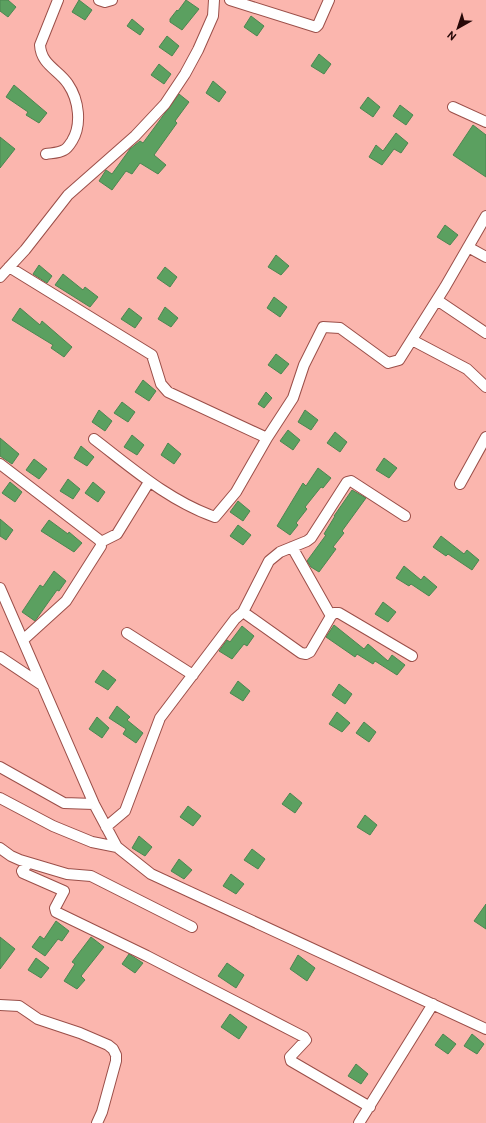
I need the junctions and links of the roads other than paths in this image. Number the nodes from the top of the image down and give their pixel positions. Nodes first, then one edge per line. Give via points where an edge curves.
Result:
1 (58, 0) edge
2 (99, 0) edge
3 (112, 0) edge
4 (214, 0) edge
5 (230, 0) edge
6 (329, 0) edge
7 (454, 107) dead end
8 (486, 122) edge
9 (46, 154) dead end
10 (486, 216) edge
11 (468, 247) junction
12 (486, 257) edge
13 (3, 273) edge
14 (437, 300) junction
15 (486, 333) edge
16 (412, 340) junction
17 (486, 387) edge
18 (486, 436) edge
19 (267, 438) junction
20 (94, 439) dead end
21 (0, 464) edge
22 (149, 482) junction
23 (460, 484) dead end
24 (405, 516) dead end
25 (101, 542) junction
26 (292, 547) junction
27 (0, 588) edge
28 (242, 612) junction
29 (331, 616) junction
30 (127, 633) dead end
31 (23, 640) junction
32 (412, 656) dead end
33 (0, 657) edge
34 (193, 675) junction
35 (42, 684) junction
36 (0, 767) edge
37 (0, 798) edge
38 (94, 804) junction
39 (106, 827) junction
40 (118, 847) junction
41 (0, 848) edge
42 (28, 862) junction
43 (192, 927) dead end
44 (433, 1004) junction
45 (0, 1005) edge
46 (486, 1029) edge
47 (370, 1107) junction
48 (97, 1123) edge
49 (359, 1123) edge

1 - 9 street via 40,49 48,66 73,92 78,129 66,149
2 - 3 street
4 - 13 street via 213,16 198,50 164,104 135,136 68,195 25,250
5 - 6 street via 316,27
7 - 8 street
10 - 11 street
11 - 12 street
11 - 14 street
13 - 19 street via 152,355 160,384 168,392
14 - 15 street
14 - 16 street
16 - 17 street via 467,369
16 - 19 street via 399,360 388,363 340,328 324,327 304,365 294,398
18 - 23 street
19 - 22 street via 236,492 215,517 200,512
20 - 22 street
21 - 25 street
22 - 25 street via 117,534
24 - 26 street via 350,481 311,538
25 - 31 street via 70,597
26 - 28 street via 269,561
26 - 29 street
27 - 31 street
28 - 29 street via 306,654 310,652
28 - 34 street
29 - 32 street via 339,613
30 - 34 street
31 - 35 street
33 - 35 street
34 - 39 street via 160,718 125,811
35 - 38 street
36 - 38 street via 64,803
37 - 40 street via 92,842
38 - 39 street
39 - 40 street
40 - 44 street via 151,874
41 - 42 street via 15,858
42 - 43 street via 67,874 91,876
42 - 47 street via 23,873 64,891 55,908 56,912 304,1037 306,1040 290,1057 291,1061
44 - 46 street
44 - 47 street
45 - 48 street via 19,1006 38,1019 88,1036 113,1049 116,1061
47 - 49 street

